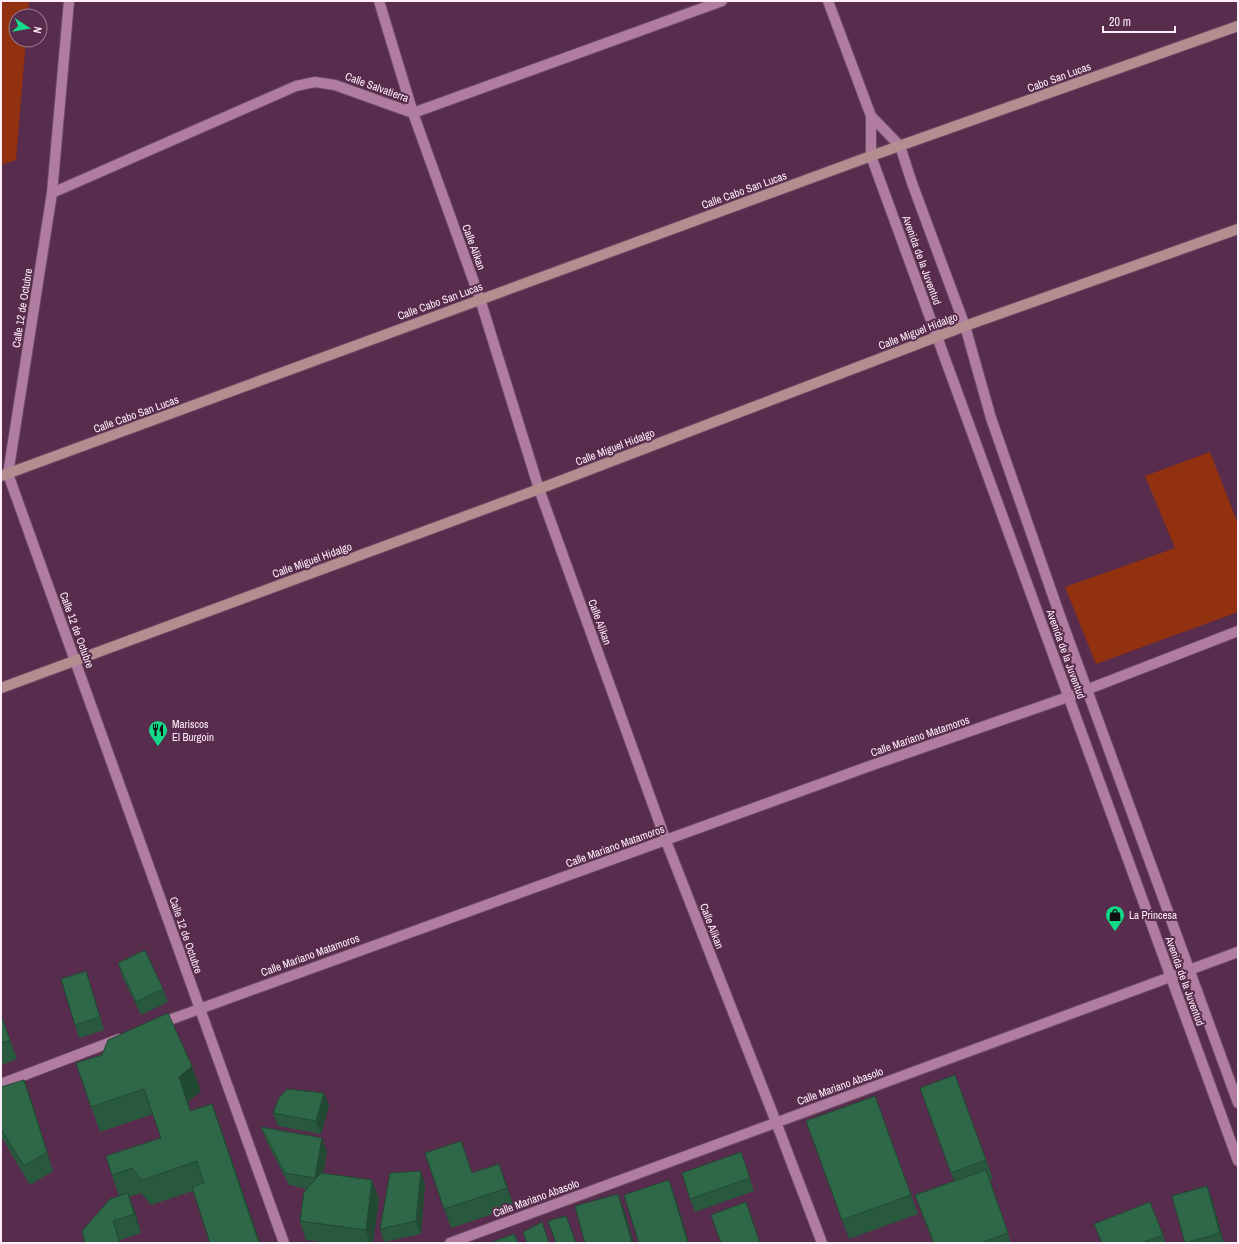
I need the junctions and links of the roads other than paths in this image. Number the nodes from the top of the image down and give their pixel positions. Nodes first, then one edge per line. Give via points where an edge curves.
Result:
1 (69, 1) edge
2 (379, 1) edge
3 (722, 1) edge
4 (828, 1) edge
5 (1238, 26) edge
6 (414, 113) junction
7 (871, 116) junction
8 (900, 146) junction
9 (888, 150) joint
10 (871, 156) junction
11 (52, 192) junction
12 (1238, 229) edge
13 (480, 299) junction
14 (964, 326) junction
15 (937, 336) junction
16 (4, 475) edge
17 (539, 489) junction
18 (1238, 631) edge
19 (76, 660) junction
20 (1, 688) edge
21 (1087, 689) junction
22 (1068, 697) junction
23 (666, 841) junction
24 (1238, 952) edge
25 (1189, 970) junction
26 (1172, 978) junction
27 (199, 1008) junction
28 (148, 1028) edge
29 (126, 1036) edge
30 (1, 1084) edge
31 (1238, 1103) edge
32 (776, 1122) junction
33 (1238, 1161) edge
34 (284, 1243) edge
35 (450, 1243) edge
36 (822, 1243) edge

1 - 11 street, Calle 12 de Octubre
2 - 6 street, Calle Alikan
3 - 6 street, Calle Salvatierra
4 - 7 street
5 - 8 main road, Cabo San Lucas
6 - 11 street, Calle Salvatierra via 335,85 315,82 296,86
6 - 13 street, Calle Alikan
7 - 8 street
7 - 10 street
8 - 9 main road, Cabo San Lucas
8 - 14 street, Avenida de la Juventud
9 - 10 main road, Calle Cabo San Lucas
10 - 13 main road, Calle Cabo San Lucas
10 - 15 street, Avenida de la Juventud
11 - 16 street, Calle 12 de Octubre
12 - 14 main road, Calle Miguel Hidalgo
13 - 16 main road, Calle Cabo San Lucas
13 - 17 street, Calle Alikan
14 - 15 main road, Calle Miguel Hidalgo
14 - 21 street, Avenida de la Juventud via 991,418
15 - 17 main road, Calle Miguel Hidalgo
15 - 22 street, Avenida de la Juventud
16 - 19 street, Calle 12 de Octubre
17 - 19 main road, Calle Miguel Hidalgo
17 - 23 street, Calle Alikan
18 - 21 street, Calle Mariano Matamoros
19 - 20 main road, Calle Miguel Hidalgo
19 - 27 street, Calle 12 de Octubre
21 - 22 street, Calle Mariano Matamoros
21 - 25 street, Avenida de la Juventud
22 - 23 street, Calle Mariano Matamoros
22 - 26 street, Avenida de la Juventud
23 - 27 street, Calle Mariano Matamoros
23 - 32 street, Calle Alikan
24 - 25 street, Calle Mariano Abasolo
25 - 26 street, Calle Mariano Abasolo
25 - 31 street, Avenida de la Juventud
26 - 32 street, Calle Mariano Abasolo
26 - 33 street, Avenida de la Juventud
27 - 28 street, Calle Mariano Matamoros
27 - 34 street, Calle 12 de Octubre
29 - 30 street
32 - 35 street, Calle Mariano Abasolo
32 - 36 street, Calle Alikan

